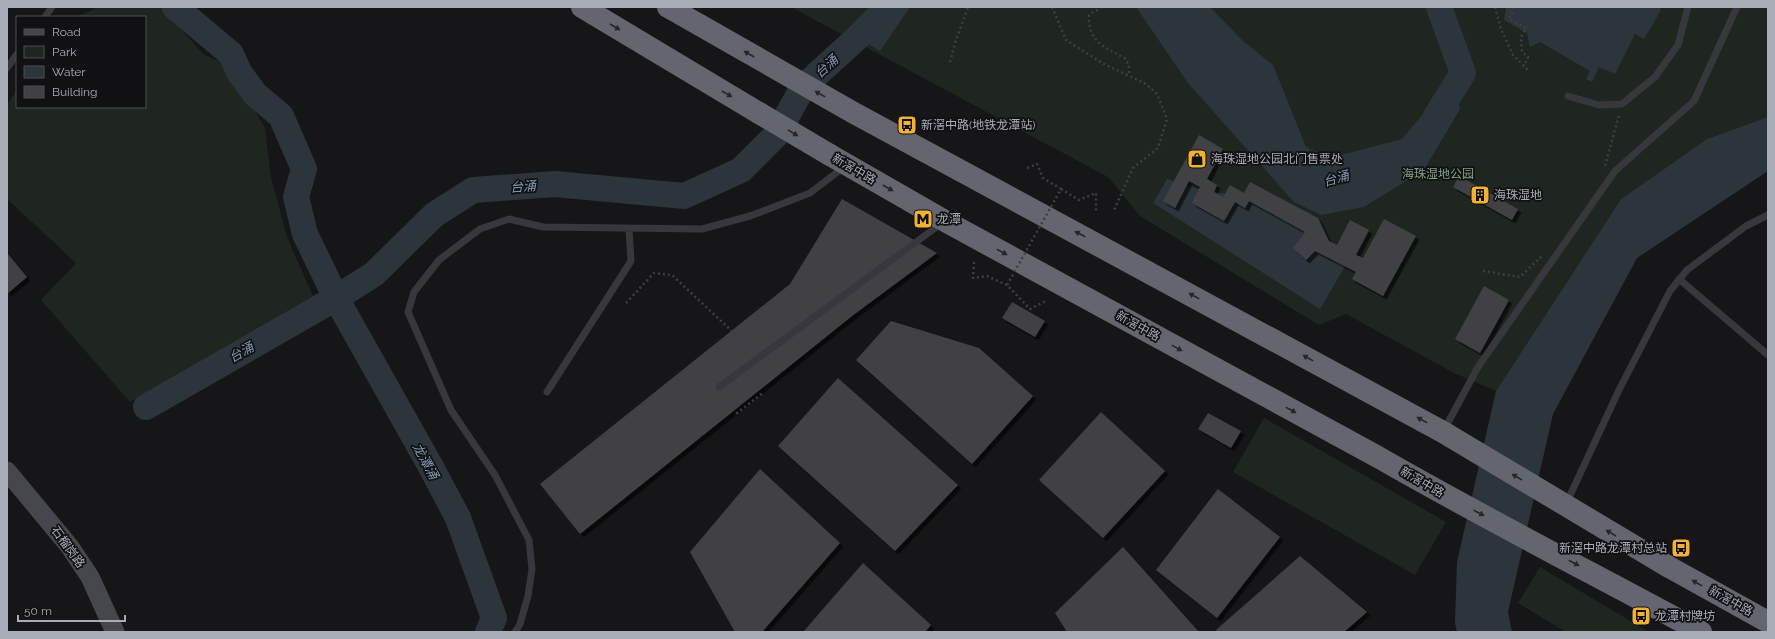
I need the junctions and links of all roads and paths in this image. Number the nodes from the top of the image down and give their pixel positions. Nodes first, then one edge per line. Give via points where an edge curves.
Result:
1 (52, 7) edge
2 (582, 7) edge
3 (668, 7) edge
4 (968, 7) edge
5 (1052, 7) edge
6 (1102, 7) edge
7 (1495, 7) edge
8 (1514, 7) edge
9 (1688, 7) edge
10 (1738, 7) edge
11 (45, 16) edge
12 (16, 55) edge
13 (950, 62) dead end
14 (1524, 66) junction
15 (7, 68) edge
16 (1529, 71) dead end
17 (1129, 75) junction
18 (1568, 96) dead end
19 (1622, 104) junction
20 (839, 160) junction
21 (1025, 169) dead end
22 (1603, 172) dead end
23 (1061, 189) junction
24 (1114, 210) dead end
25 (1096, 213) dead end
26 (1768, 215) edge
27 (945, 221) junction
28 (629, 229) junction
29 (1543, 255) dead end
30 (974, 262) dead end
31 (1483, 271) dead end
32 (1679, 279) junction
33 (1007, 285) junction
34 (1046, 301) dead end
35 (626, 303) dead end
36 (1768, 355) edge
37 (759, 356) junction
38 (718, 387) joint
39 (547, 392) dead end
40 (764, 392) dead end
41 (1443, 432) junction
42 (7, 471) edge
43 (1558, 502) junction
44 (1768, 622) edge
45 (115, 632) edge
46 (515, 632) edge
47 (1701, 632) edge

1 - 11 lane
2 -> 20 highway, 新滘中路, bridge
41 -> 3 highway, 新滘中路 via 854,113
4 - 13 path
5 - 17 path via 1066,40 1102,63
6 - 17 path via 1089,15 1088,26 1102,47 1126,58
7 - 14 path via 1501,29 1513,55
8 - 14 path via 1509,19 1526,28 1521,38 1522,52 1528,57
9 - 19 lane via 1678,45 1655,77
10 - 41 lane via 1694,101 1615,171 1478,367
12 - 15 lane
14 - 16 path
17 - 24 path via 1146,84 1157,94 1167,119 1158,148 1133,168
18 - 19 lane via 1599,105
19 - 22 path
20 -> 27 highway, 新滘中路
20 - 28 lane via 810,193 750,216 702,229
21 - 23 path, bridge via 1037,164 1043,178
23 - 25 path via 1079,200 1096,193
23 - 33 path, bridge
26 - 32 lane via 1746,226 1687,270
27 - 37 lane
27 -> 47 highway, 新滘中路 via 1444,495
28 - 39 lane via 631,261
28 - 46 lane via 543,227 510,219 480,229 439,260 414,292 408,312 451,410 496,475 529,540 532,569 528,596
29 - 31 path via 1520,277
30 - 33 path, bridge via 973,278 987,276
32 - 36 lane
32 - 43 lane via 1670,291
33 - 34 path, bridge via 1030,309
35 - 37 path via 654,273 672,275
37 - 38 lane
38 - 40 path via 737,413
43 -> 41 highway, 新滘中路
42 - 45 main road, 石榴岗路 via 70,547 90,577
44 -> 43 highway, 新滘中路

